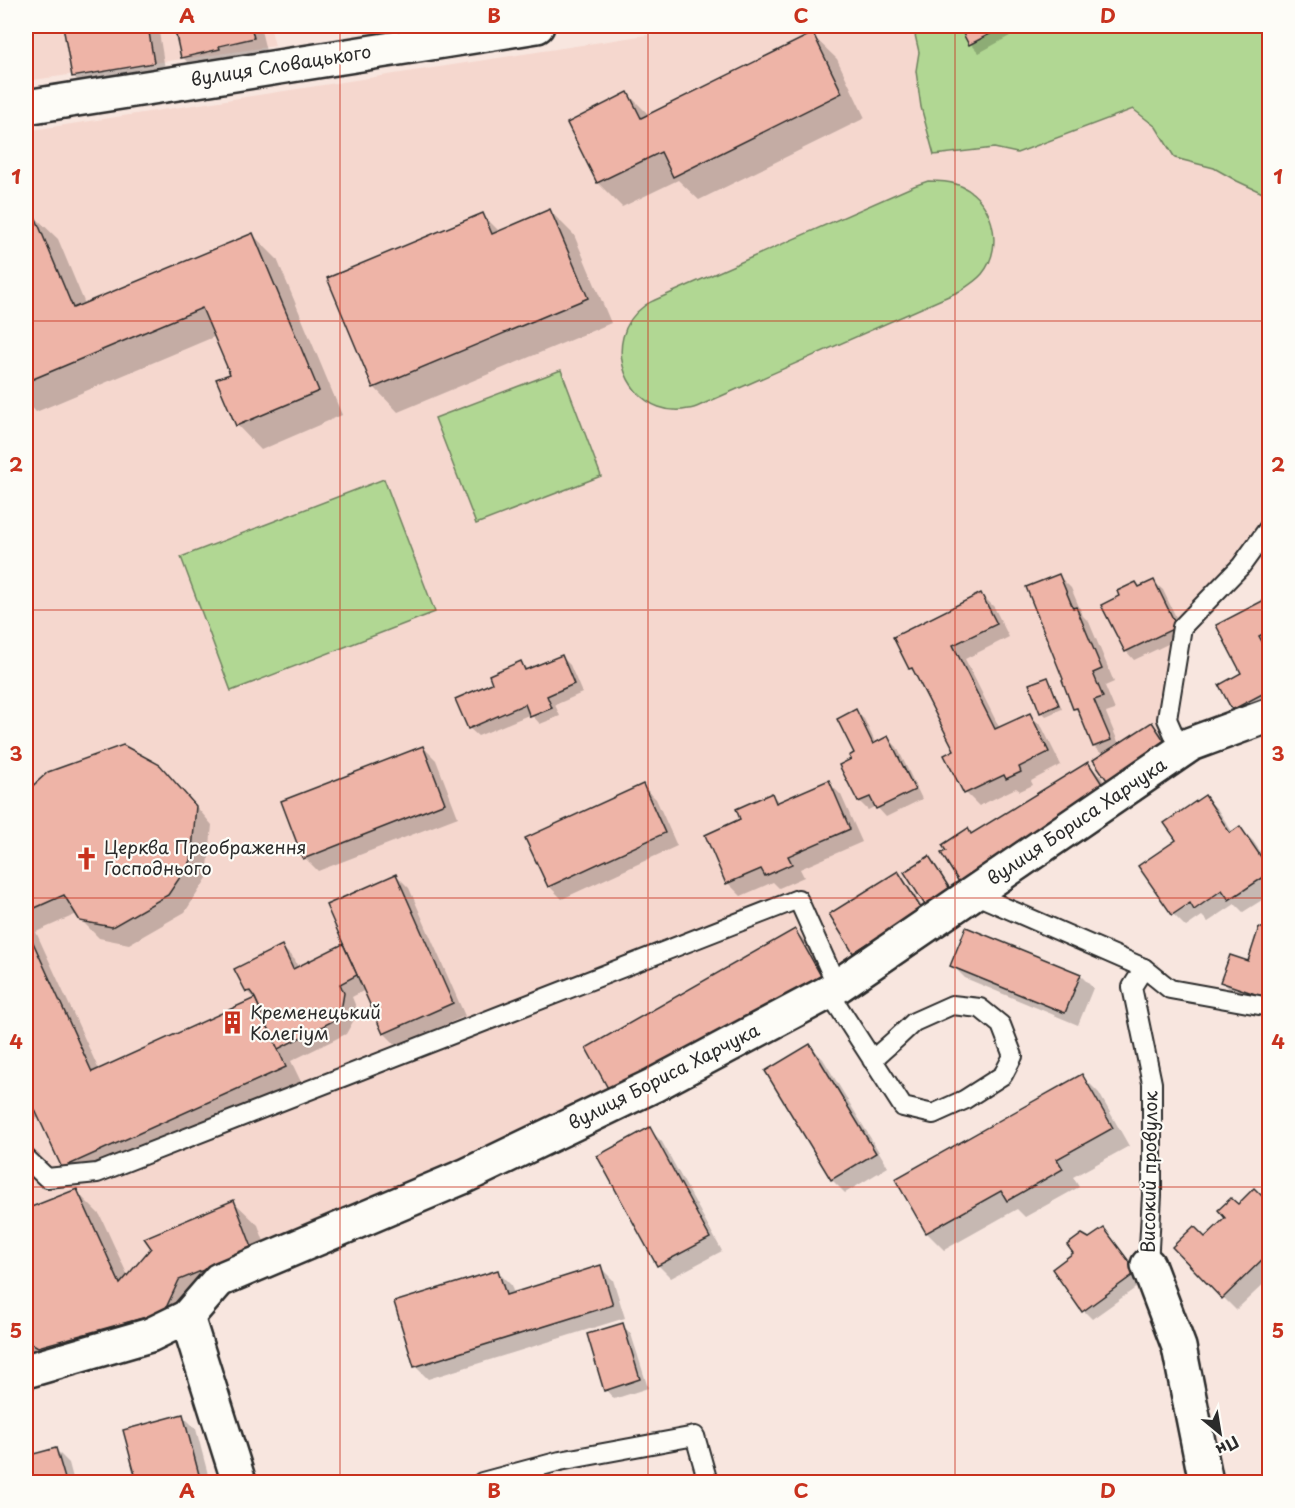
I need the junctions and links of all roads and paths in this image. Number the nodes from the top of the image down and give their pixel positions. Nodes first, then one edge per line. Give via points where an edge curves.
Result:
1 (537, 26) edge
2 (26, 107) edge
3 (1269, 526) edge
4 (1269, 715) edge
5 (1181, 751) junction
6 (977, 890) junction
7 (1144, 968) junction
8 (833, 989) junction
9 (1269, 1007) edge
10 (872, 1060) junction
11 (26, 1158) edge
12 (1148, 1265) joint
13 (187, 1317) junction
14 (26, 1371) edge
15 (238, 1482) edge
16 (482, 1482) edge
17 (708, 1482) edge
18 (1206, 1482) edge

1 - 2 street, вулиця Словацького
3 - 5 lane via 1241,566 1182,627 1167,719
4 - 5 street, вулиця Бориса Харчука
5 - 6 street, вулиця Бориса Харчука
6 - 7 lane via 983,898
6 - 8 street, вулиця Бориса Харчука
7 - 9 lane via 1170,989
7 - 12 lane, Високий провулок via 1132,987 1152,1083
8 - 10 lane
8 - 11 lane via 798,899 97,1173 47,1178
8 - 13 street, вулиця Бориса Харчука via 654,1085 465,1176 219,1280
10 - 10 lane via 903,1107 933,1114 1003,1075 1013,1056 1001,1025 980,1008 952,1005 914,1022
12 - 18 street, Високий провулок via 1179,1347
13 - 14 street, вулиця Бориса Харчука via 150,1335
13 - 15 street
16 - 17 lane via 560,1461 695,1436

